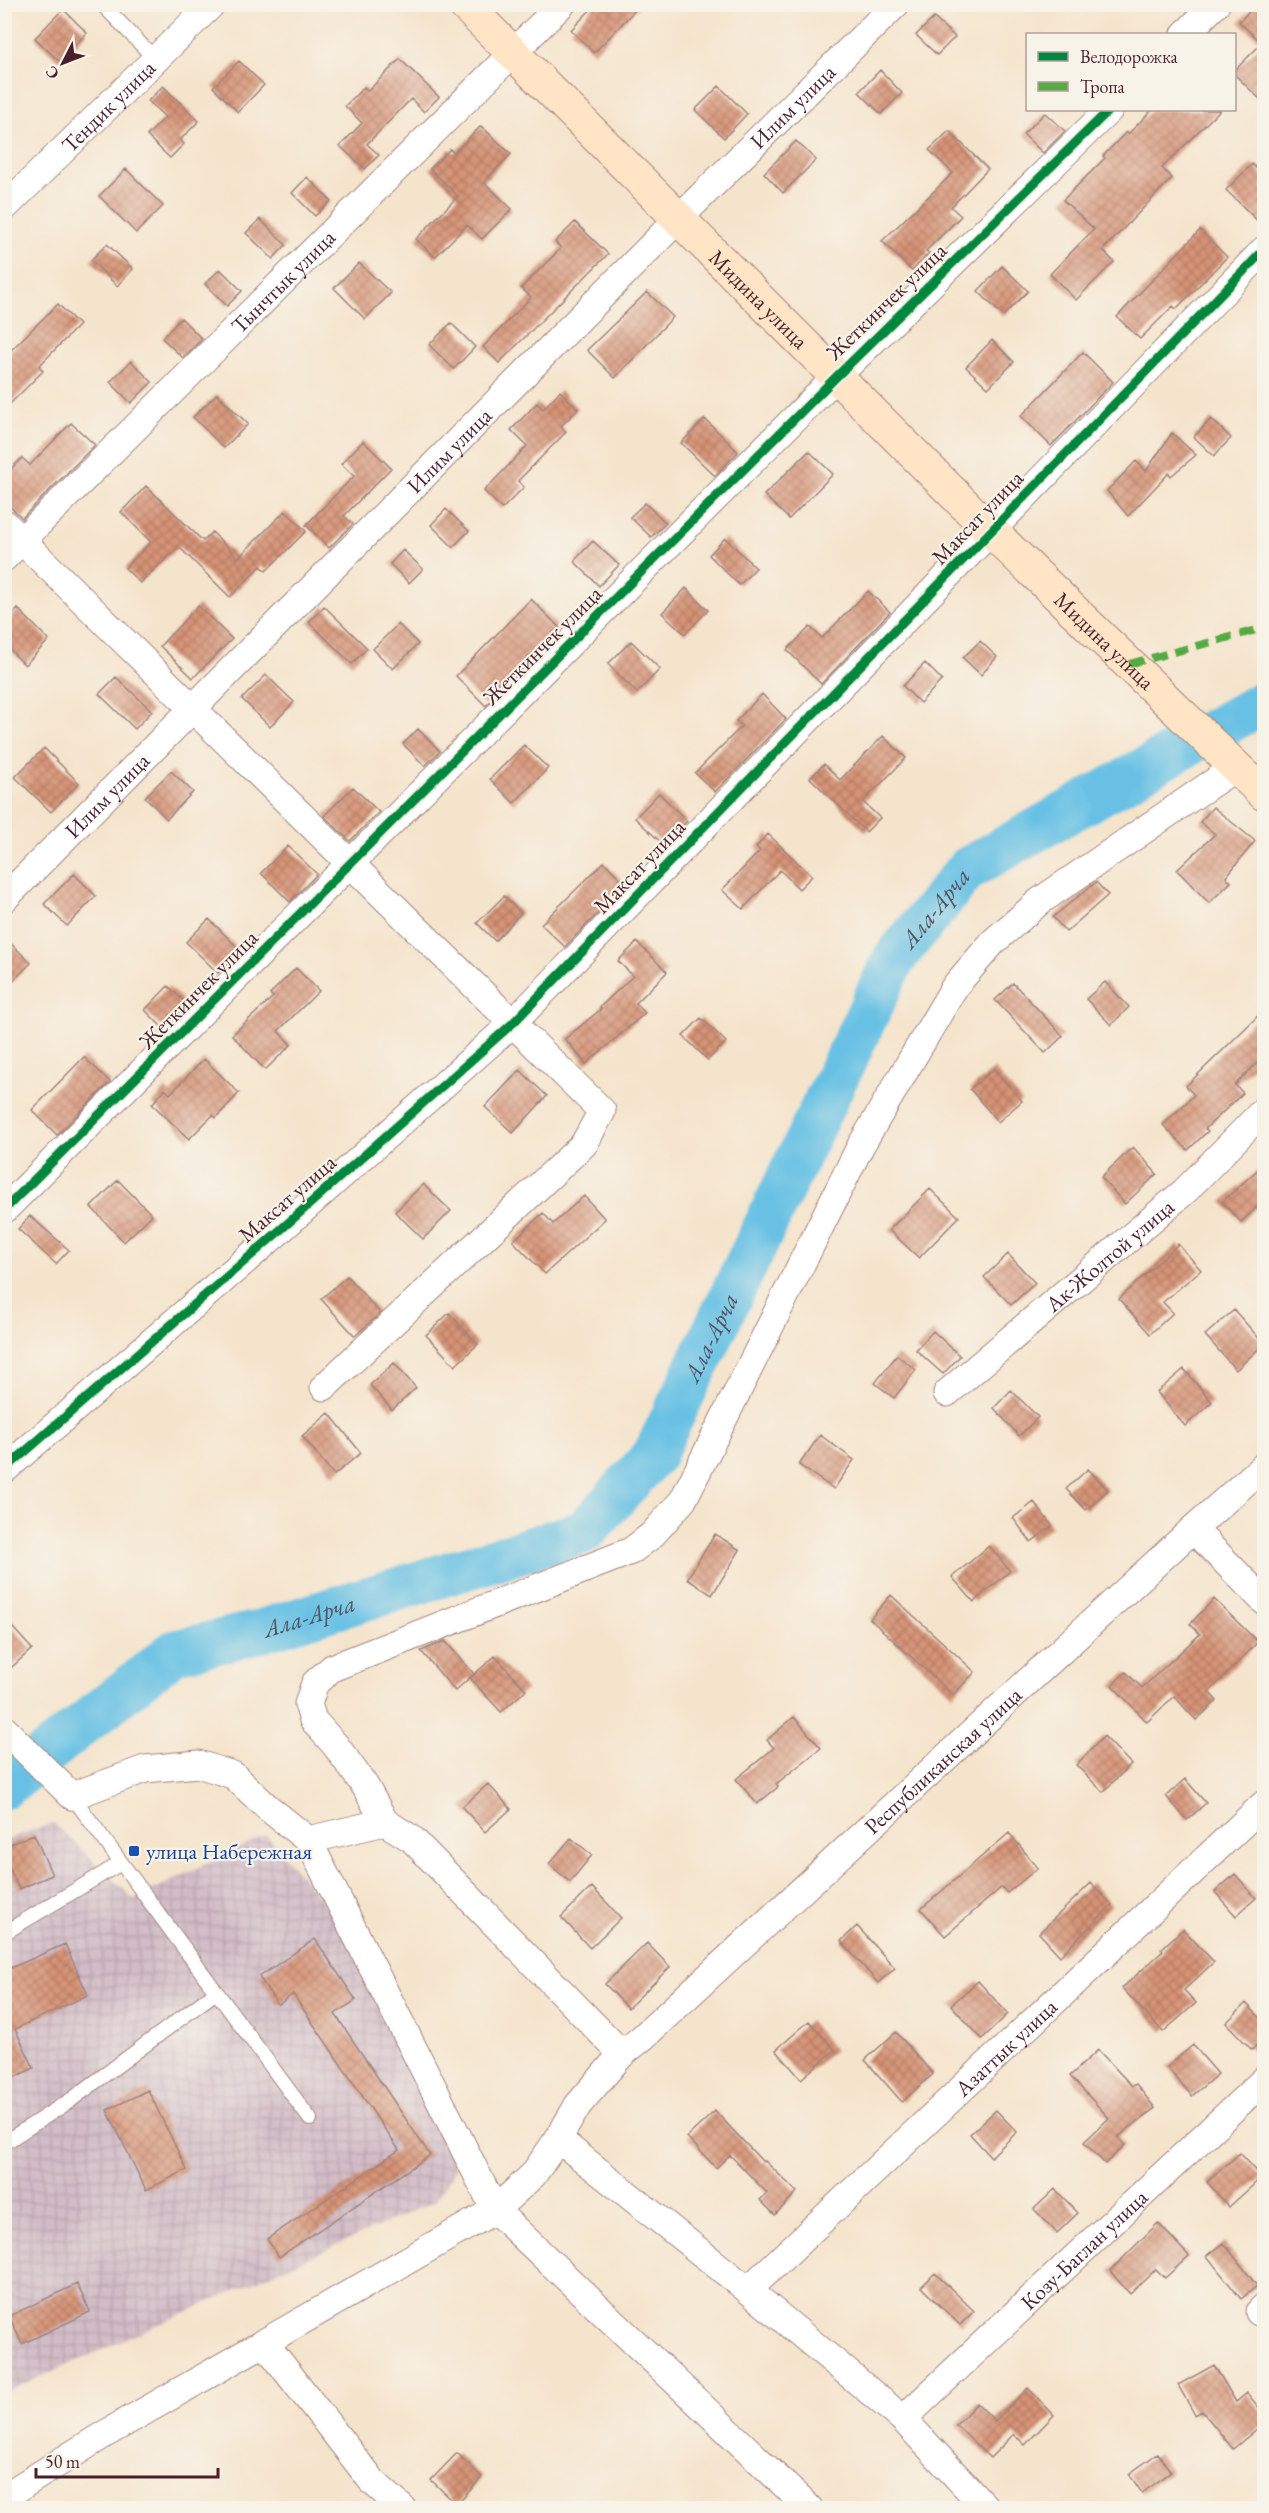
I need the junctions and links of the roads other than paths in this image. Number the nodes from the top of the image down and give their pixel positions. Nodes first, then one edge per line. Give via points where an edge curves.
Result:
1 (102, 4) edge
2 (212, 4) edge
3 (464, 4) edge
4 (562, 4) edge
5 (896, 4) edge
6 (1216, 4) edge
7 (1186, 33) edge
8 (512, 53) junction
9 (156, 60) junction
10 (1108, 111) edge
11 (4, 208) edge
12 (678, 219) junction
13 (1264, 250) edge
14 (836, 377) junction
15 (991, 531) junction
16 (10, 540) edge
17 (194, 709) junction
18 (1232, 763) junction
19 (1264, 794) edge
20 (351, 864) junction
21 (4, 899) edge
22 (513, 1023) junction
23 (1264, 1110) edge
24 (4, 1210) edge
25 (324, 1387) dead end
26 (947, 1393) dead end
27 (8, 1460) edge
28 (1264, 1466) edge
29 (1193, 1529) junction
30 (1264, 1601) edge
31 (4, 1729) edge
32 (72, 1796) junction
33 (1264, 1804) edge
34 (385, 1822) junction
35 (308, 1840) junction
36 (121, 1863) junction
37 (4, 1933) edge
38 (216, 1992) junction
39 (622, 2054) junction
40 (1264, 2080) edge
41 (310, 2119) dead end
42 (558, 2139) junction
43 (4, 2142) edge
44 (495, 2210) junction
45 (748, 2290) junction
46 (264, 2342) junction
47 (903, 2419) junction
48 (4, 2497) edge
49 (402, 2508) edge
50 (809, 2508) edge
51 (986, 2508) edge

1 - 9 lane
2 - 9 street, Тендик улица
3 - 8 street, Мидина улица
4 - 8 street, Тынчтык улица
5 - 12 street, Илим улица
6 - 7 street
8 - 12 street, Мидина улица
8 - 16 street, Тынчтык улица
9 - 11 street, Тендик улица
10 - 14 street, Жеткинчек улица
12 - 14 street, Мидина улица
12 - 17 street, Илим улица
13 - 15 street, Максат улица
14 - 15 street, Мидина улица
14 - 20 street, Жеткинчек улица
15 - 18 street, Мидина улица
15 - 22 street, Максат улица
16 - 17 street
17 - 20 street
17 - 21 street, Илим улица
18 - 19 street
18 - 34 street via 1040,901 993,942 955,986 860,1147 683,1500 652,1535 631,1551 332,1668 315,1683 308,1704 313,1720 359,1778
20 - 22 street
20 - 24 street, Жеткинчек улица
22 - 25 street via 602,1111 584,1144
22 - 27 street, Максат улица via 269,1240
23 - 26 street, Ак-Жолтой улица via 1185,1191
28 - 29 street, Республиканская улица
29 - 30 street
29 - 39 street, Республиканская улица
31 - 32 street
32 - 35 street via 145,1769 198,1764 233,1775
32 - 36 lane
33 - 45 street, Азаттык улица
34 - 35 street
34 - 39 street via 412,1839
35 - 44 street
36 - 37 lane
36 - 38 lane
38 - 41 lane
38 - 43 lane via 71,2100
39 - 42 street, Республиканская улица via 578,2105
40 - 47 street, Козу-Баглан улица
42 - 44 street, Республиканская улица via 533,2175
42 - 45 street
44 - 46 street, Республиканская улица
44 - 50 street
45 - 47 street
46 - 48 street, Республиканская улица
46 - 49 street via 372,2481
47 - 51 street

